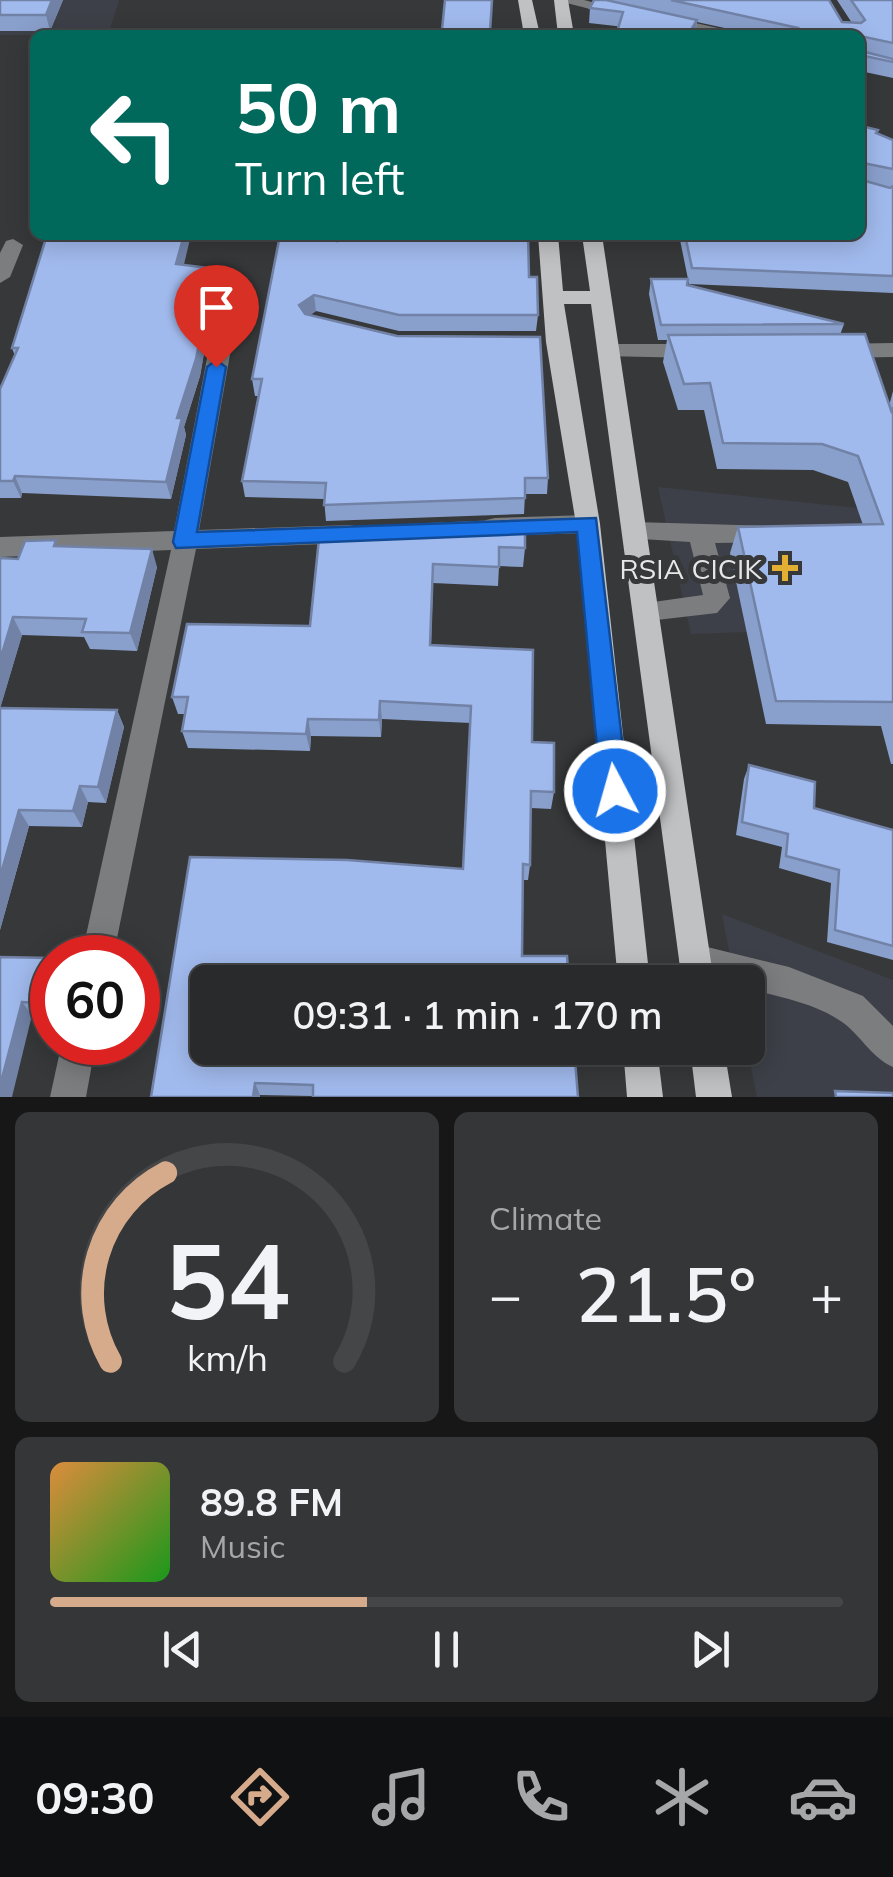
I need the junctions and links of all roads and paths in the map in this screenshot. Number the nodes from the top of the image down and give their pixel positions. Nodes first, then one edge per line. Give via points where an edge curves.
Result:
1 (525, 0) edge
2 (561, 0) edge
3 (637, 16) edge
4 (656, 20) edge
5 (531, 30) edge
6 (565, 30) edge
7 (706, 30) edge
8 (548, 240) edge
9 (593, 240) edge
10 (12, 245) dead end
11 (0, 277) edge
12 (602, 296) junction
13 (553, 298) junction
14 (223, 332) dead end
15 (611, 350) junction
16 (893, 350) edge
17 (726, 351) edge
18 (822, 351) edge
19 (588, 524) junction
20 (478, 528) edge
21 (634, 531) junction
22 (380, 532) edge
23 (700, 533) junction
24 (797, 536) edge
25 (184, 542) junction
26 (0, 547) edge
27 (648, 611) junction
28 (102, 935) edge
29 (632, 965) edge
30 (695, 965) edge
31 (765, 980) edge
32 (893, 1050) edge
33 (74, 1065) edge
34 (642, 1065) edge
35 (709, 1065) edge
36 (68, 1097) edge
37 (645, 1097) edge
38 (714, 1097) edge

1 - 5 main road
2 - 3 street
2 - 6 main road
4 - 7 street
8 - 13 main road
9 - 12 main road
10 - 11 street
12 - 13 main road
12 - 15 main road
13 - 19 main road via 548,342
14 - 25 street
15 - 17 street
15 - 21 main road
16 - 18 street
19 - 20 street
19 - 29 main road
21 - 23 street
21 - 27 main road
22 - 25 street
23 - 24 street
23 - 27 street via 717,598 708,606
25 - 26 street
25 - 28 street
27 - 30 main road
31 - 32 street via 851,1008
33 - 36 street
34 - 37 main road
35 - 38 main road

